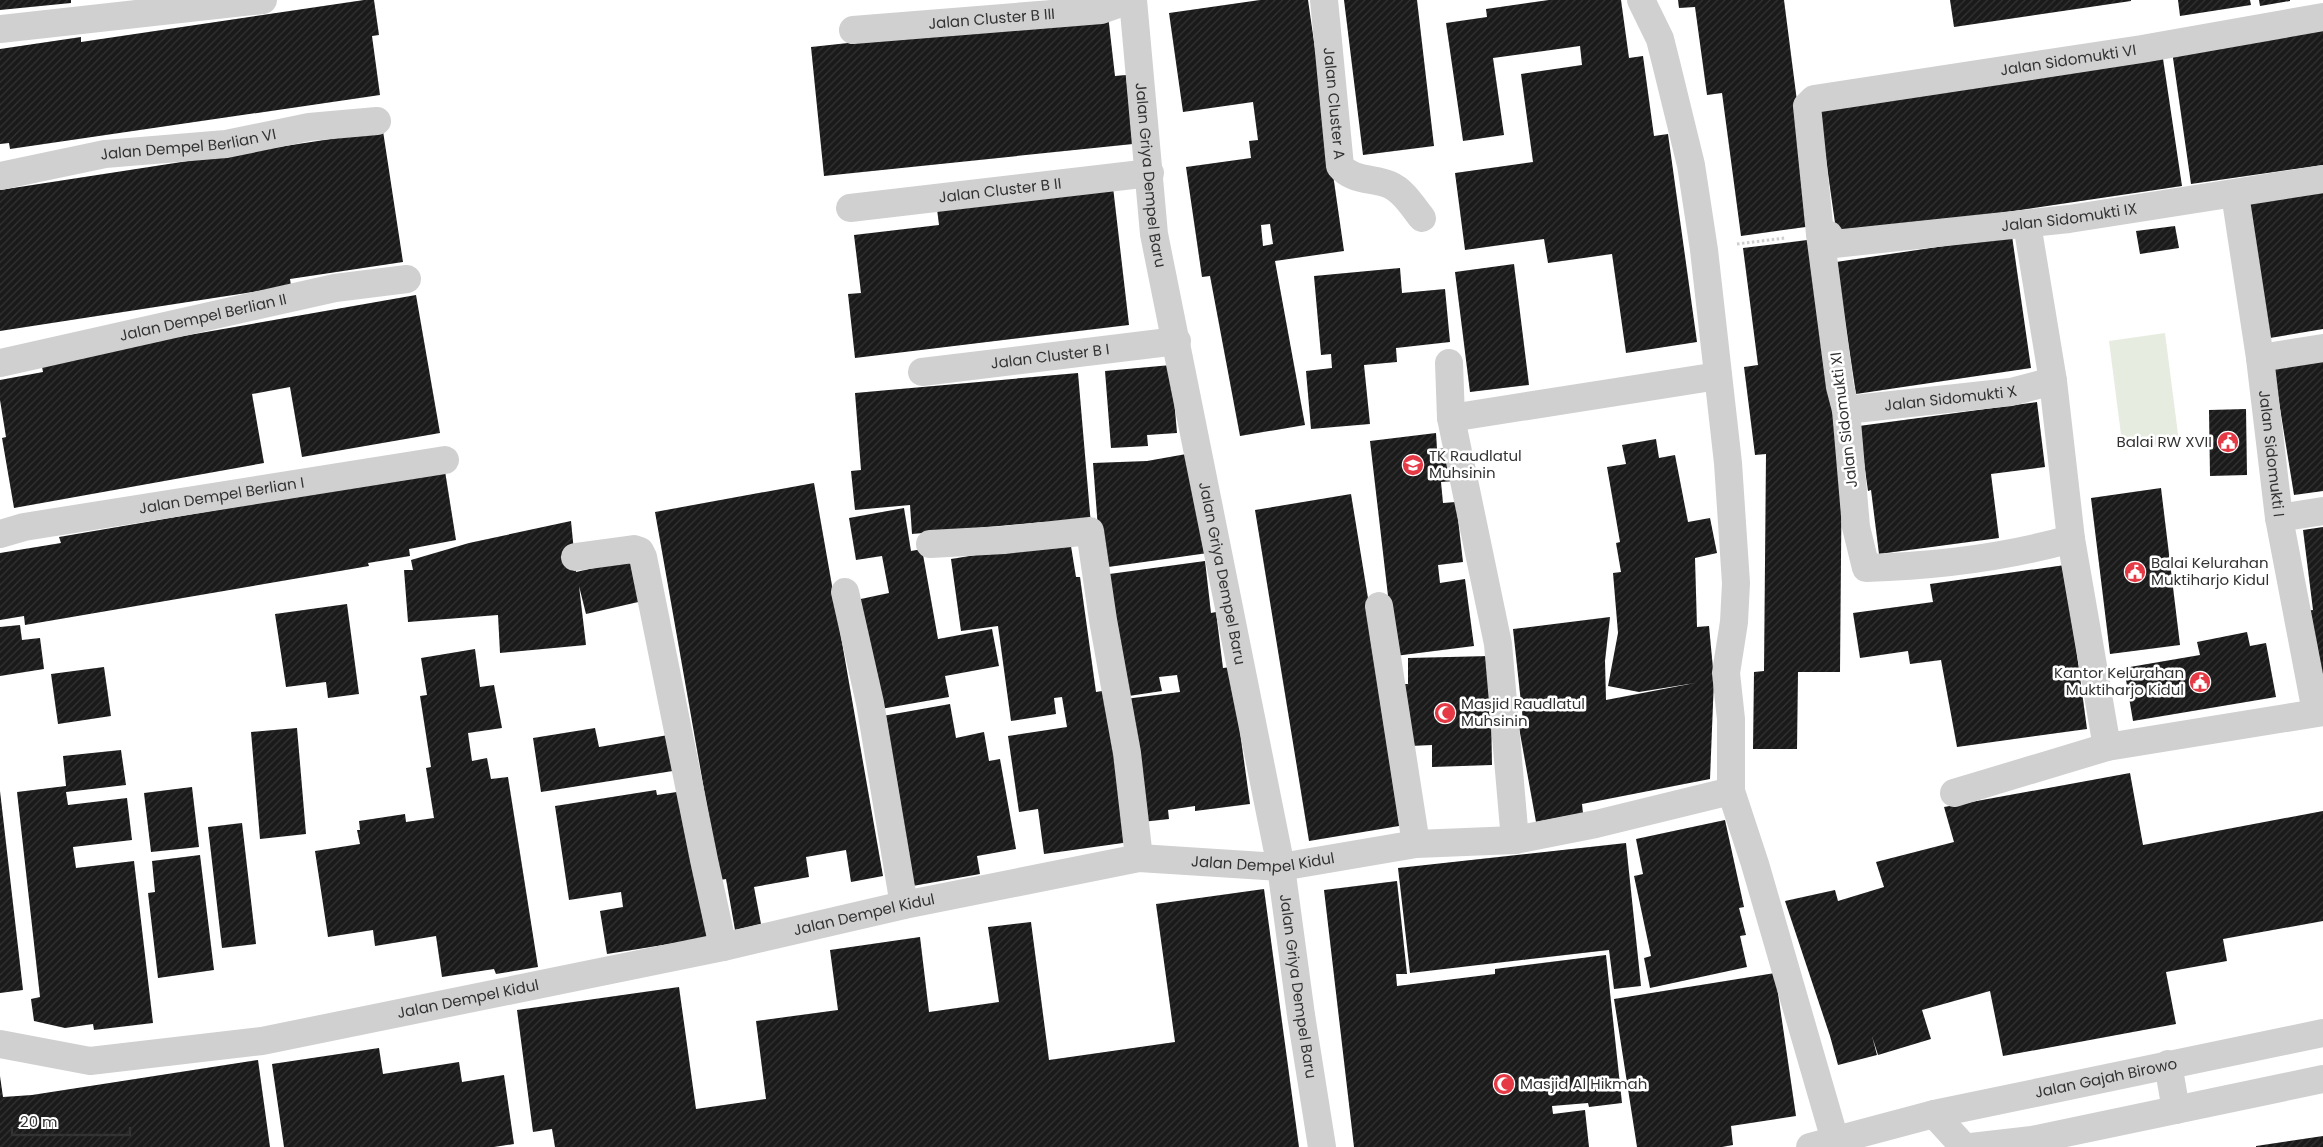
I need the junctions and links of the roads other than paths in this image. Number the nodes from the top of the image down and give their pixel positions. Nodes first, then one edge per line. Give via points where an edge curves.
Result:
1 (263, 0) edge
2 (1129, 0) edge
3 (1133, 0) edge
4 (1324, 0) edge
5 (1641, 0) edge
6 (2323, 17) edge
7 (0, 29) edge
8 (853, 30) dead end
9 (1814, 99) joint
10 (377, 121) dead end
11 (1150, 173) junction
12 (0, 176) edge
13 (2323, 179) edge
14 (2235, 194) junction
15 (850, 208) dead end
16 (1422, 218) dead end
17 (2027, 224) junction
18 (1820, 234) junction
19 (407, 279) dead end
20 (1177, 341) junction
21 (2323, 348) edge
22 (2260, 358) junction
23 (0, 363) edge
24 (1449, 363) dead end
25 (922, 372) dead end
26 (1718, 376) junction
27 (2053, 381) junction
28 (1846, 410) junction
29 (1451, 418) junction
30 (445, 460) dead end
31 (2323, 511) edge
32 (2279, 518) junction
33 (0, 534) edge
34 (2071, 539) junction
35 (930, 544) dead end
36 (575, 557) dead end
37 (846, 592) dead end
38 (1379, 606) dead end
39 (2320, 712) edge
40 (2107, 747) junction
41 (1730, 791) junction
42 (1954, 793) dead end
43 (1515, 840) junction
44 (1416, 844) junction
45 (1139, 858) junction
46 (1281, 867) junction
47 (904, 905) junction
48 (724, 947) junction
49 (2323, 1033) edge
50 (0, 1044) edge
51 (2168, 1064) junction
52 (2323, 1079) edge
53 (2176, 1110) junction
54 (1934, 1114) junction
55 (1873, 1138) edge
56 (1823, 1144) edge
57 (2032, 1144) edge
58 (1322, 1147) edge
59 (1964, 1147) edge
60 (1971, 1147) edge

1 - 7 street
2 - 8 street, Jalan Cluster B III via 1101,10
3 - 11 street, Jalan Griya Dempel Baru
4 - 16 street, Jalan Cluster A via 1340,166 1348,174 1390,185 1401,192
5 - 26 street via 1660,40 1691,165
6 - 9 street, Jalan Sidomukti VI via 2142,49
9 - 18 street, Jalan Sidomukti XI via 1808,106
10 - 12 street, Jalan Dempel Berlian VI via 309,127 226,144 105,154
11 - 15 street, Jalan Cluster B II
11 - 20 street, Jalan Griya Dempel Baru via 1154,234
13 - 14 street, Jalan Sidomukti IX
14 - 17 street, Jalan Sidomukti IX
14 - 22 street, Jalan Sidomukti I
17 - 18 street, Jalan Sidomukti IX via 1834,244 1829,234
17 - 27 street
18 - 28 street, Jalan Sidomukti XI via 1840,387
19 - 23 street, Jalan Dempel Berlian II via 335,288
20 - 25 street, Jalan Cluster B I
20 - 46 street, Jalan Griya Dempel Baru
21 - 22 street
22 - 32 street, Jalan Sidomukti I
24 - 29 street
26 - 29 street
26 - 41 street via 1736,583 1726,673 1731,719
27 - 28 street, Jalan Sidomukti X via 2011,392
27 - 34 street
28 - 34 street, Jalan Sidomukti XI via 1856,528 1866,568 1929,566 2036,549
29 - 43 street via 1498,644
30 - 33 street, Jalan Dempel Berlian I via 24,527
31 - 32 street
32 - 39 street, Jalan Sidomukti I
34 - 40 street
35 - 45 street via 1090,531 1127,753
36 - 48 street via 634,549 643,557
37 - 47 street via 870,703
38 - 44 street
39 - 40 street, Jalan Sidomukti I
40 - 42 street, Jalan Sidomukti I
41 - 43 street, Jalan Dempel Kidul
41 - 56 street via 1754,864
43 - 44 street, Jalan Dempel Kidul
44 - 46 street, Jalan Dempel Kidul
45 - 46 street, Jalan Dempel Kidul
45 - 47 street, Jalan Dempel Kidul
46 - 58 street, Jalan Griya Dempel Baru
47 - 48 street, Jalan Dempel Kidul
48 - 50 street, Jalan Dempel Kidul via 262,1041 90,1061
49 - 51 street, Jalan Gajah Birowo
51 - 53 street
51 - 54 street, Jalan Gajah Birowo
52 - 53 street
53 - 57 street
54 - 55 street, Jalan Gajah Birowo
54 - 59 street
55 - 56 street, Jalan Gajah Birowo
57 - 60 street

